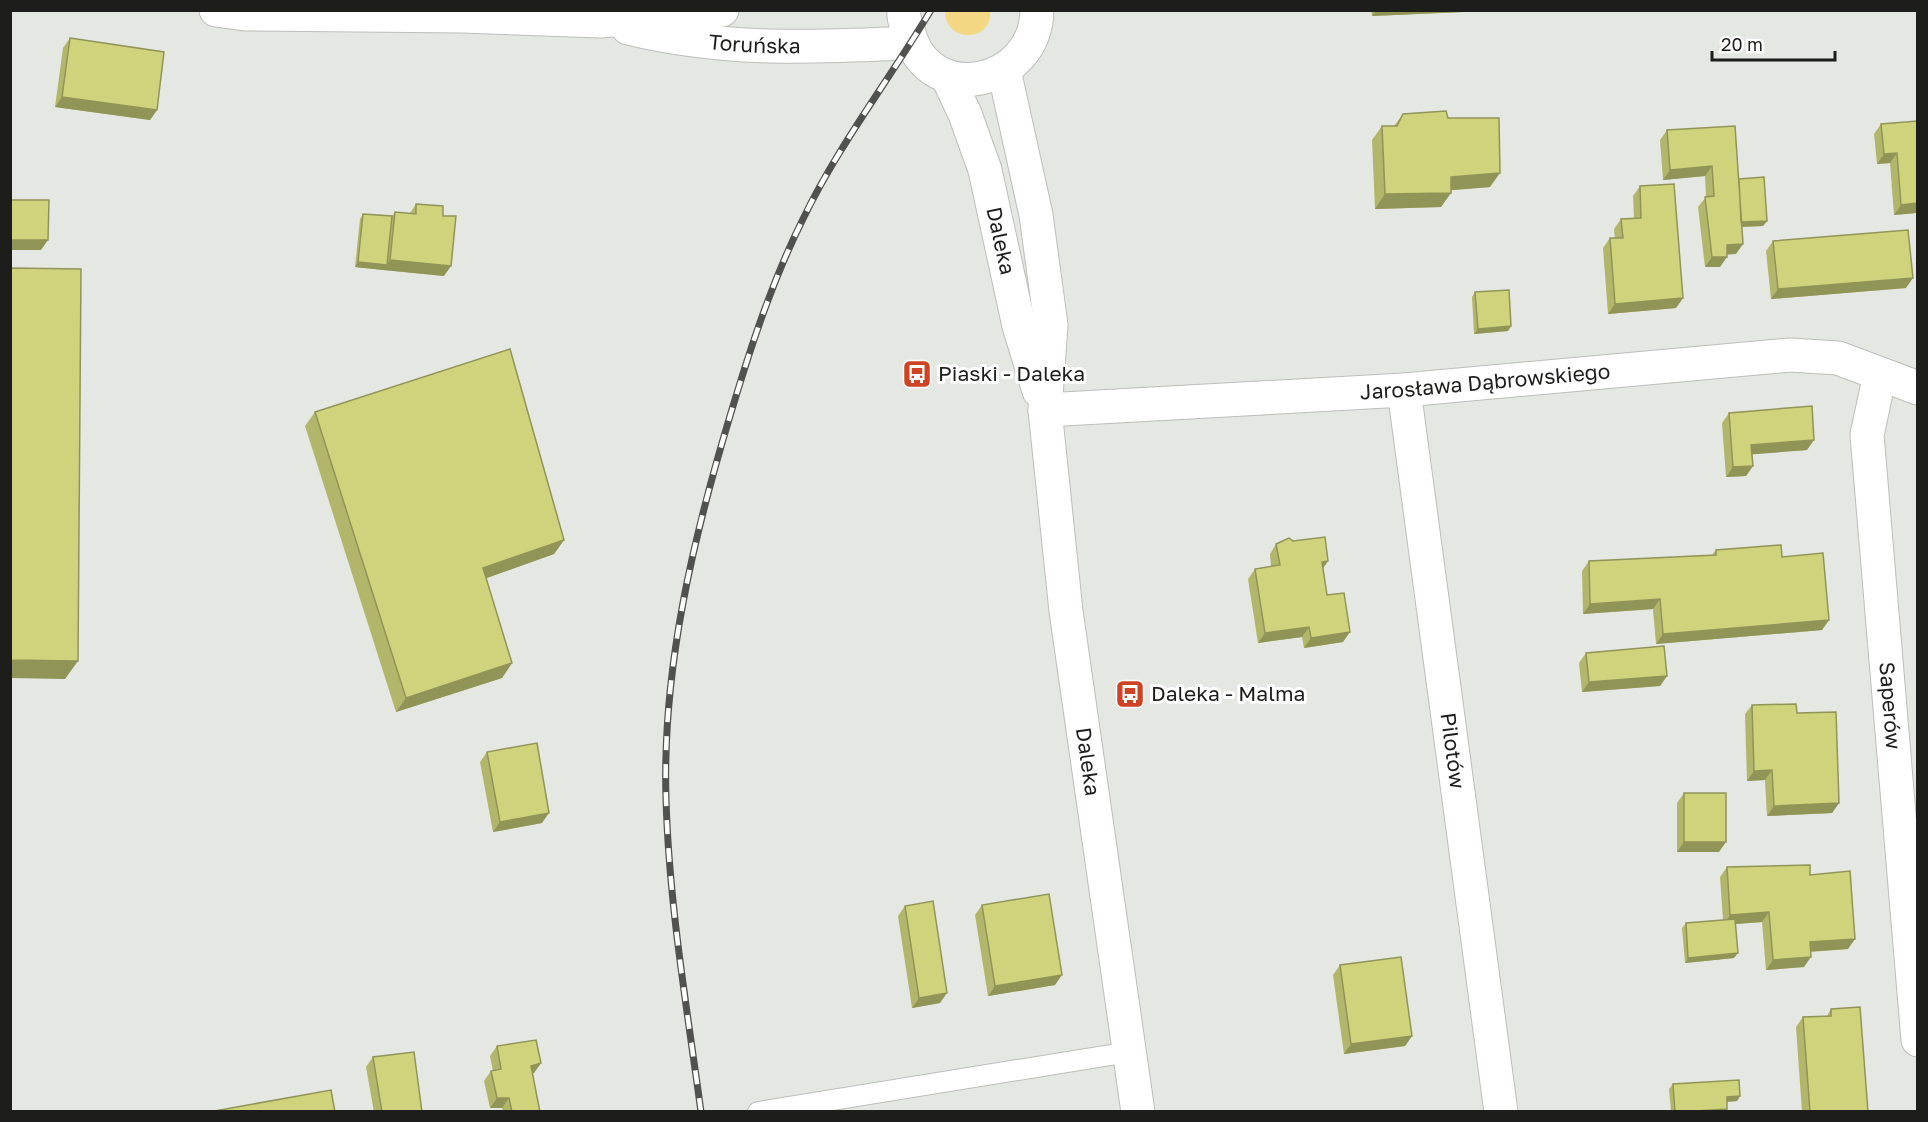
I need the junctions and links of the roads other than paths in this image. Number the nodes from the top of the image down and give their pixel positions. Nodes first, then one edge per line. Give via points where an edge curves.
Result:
1 (216, 10) edge
2 (722, 10) edge
3 (904, 10) edge
4 (1037, 10) edge
5 (600, 21) junction
6 (911, 43) junction
7 (1004, 70) junction
8 (947, 76) junction
9 (1880, 374) junction
10 (1917, 387) edge
11 (1404, 390) junction
12 (1045, 410) junction
13 (1917, 1040) edge
14 (1129, 1052) junction
15 (758, 1112) edge
16 (1138, 1112) edge
17 (1501, 1112) edge

1 - 5 street, Toruńska via 245,14
2 - 5 street, Toruńska
3 - 6 street
4 - 7 street via 1036,27 1027,49
5 - 6 street, Toruńska via 676,40 763,48
6 - 8 street via 927,64
7 - 8 street via 987,78
7 - 12 street, Daleka via 1036,215 1051,325
8 - 12 street, Daleka via 985,170 1019,326
9 - 10 street, Jarosława Dąbrowskiego
9 - 11 street, Jarosława Dąbrowskiego via 1838,358 1790,355
9 - 13 street, Saperów via 1868,435
11 - 12 street, Jarosława Dąbrowskiego
11 - 17 street, Pilotów
12 - 14 street, Daleka via 1066,611
14 - 15 lane
14 - 16 street, Daleka

